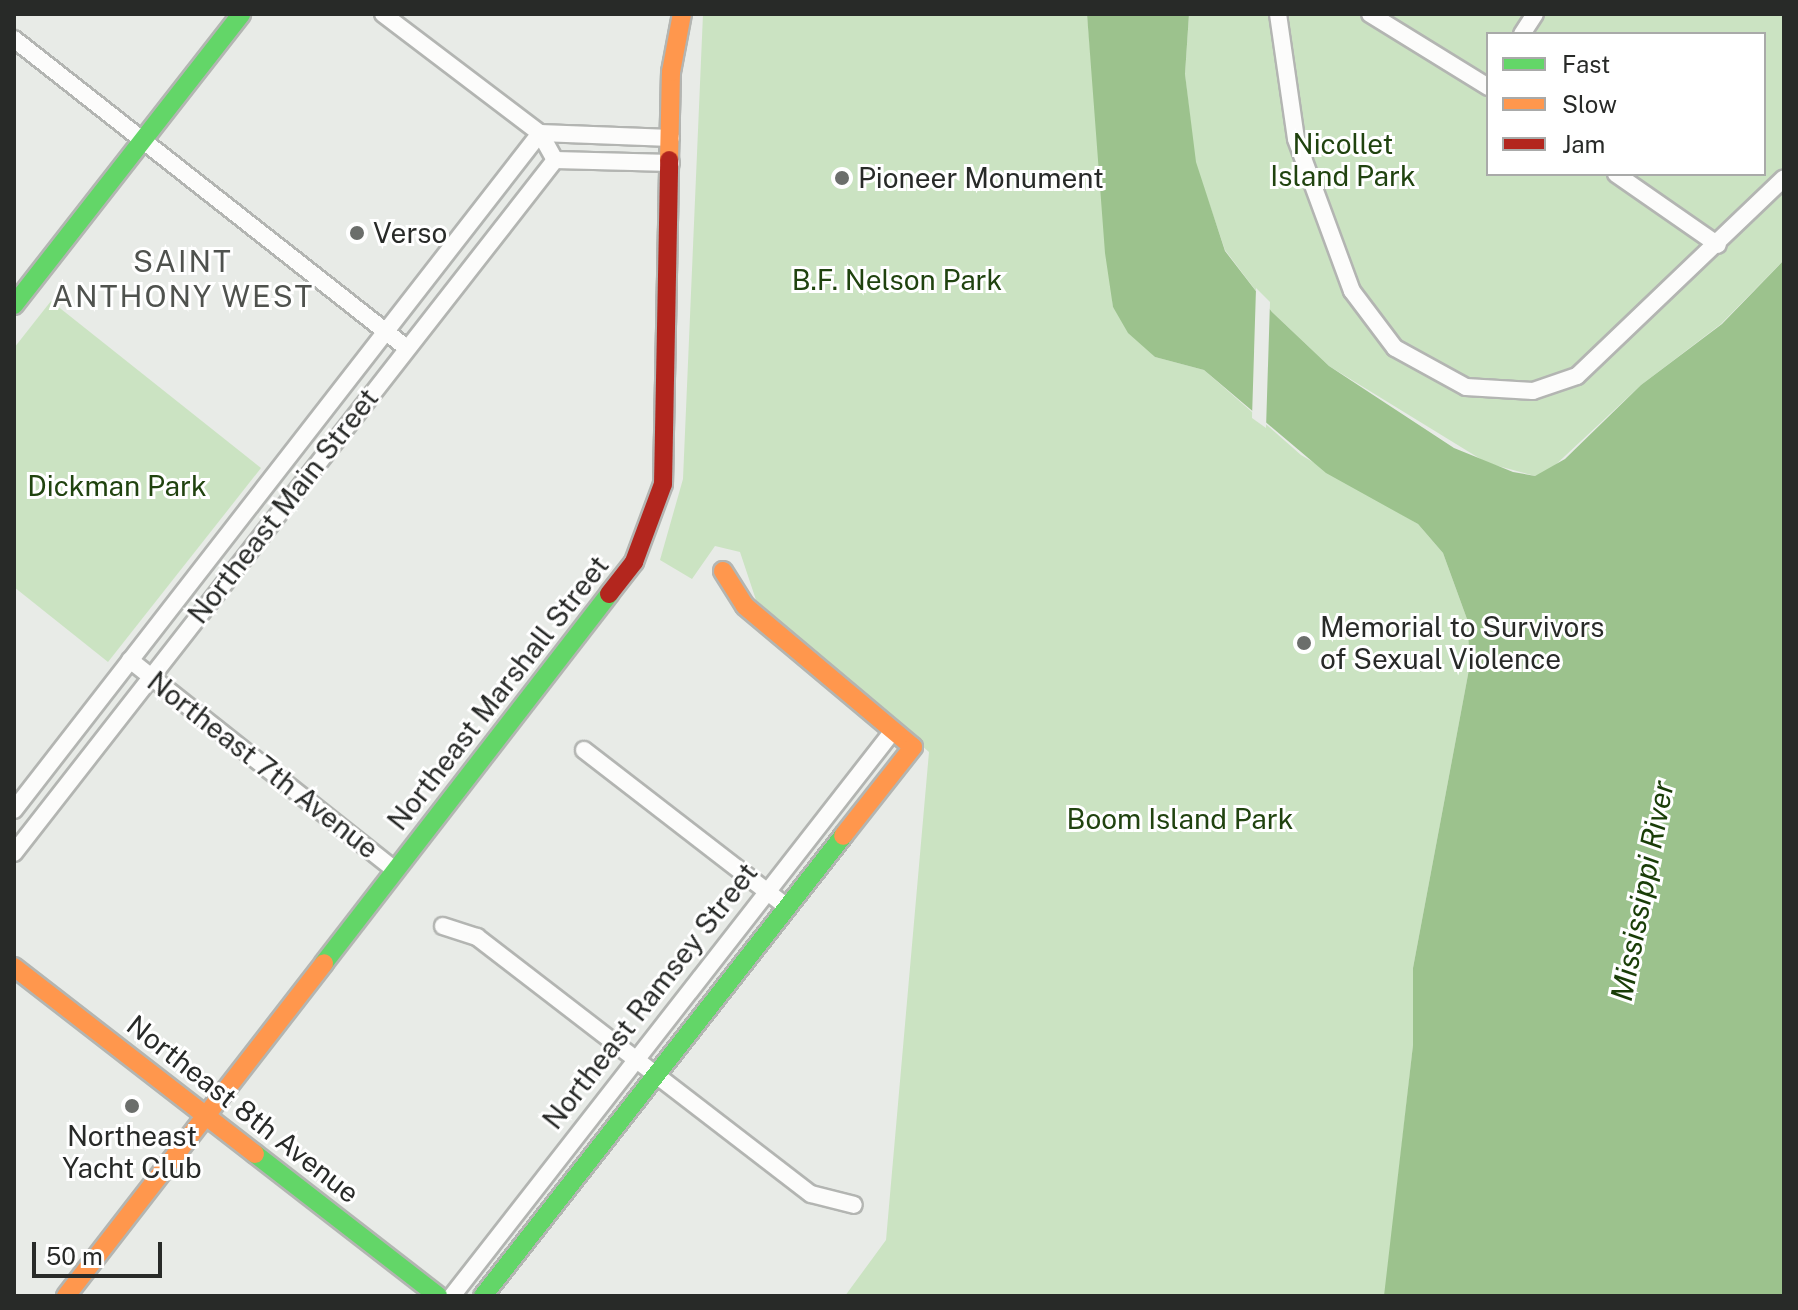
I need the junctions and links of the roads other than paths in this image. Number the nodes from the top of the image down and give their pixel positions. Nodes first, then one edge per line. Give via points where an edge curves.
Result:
1 (241, 14) edge
2 (383, 14) edge
3 (682, 14) edge
4 (1278, 14) edge
5 (1370, 14) edge
6 (1535, 14) edge
7 (1523, 32) edge
8 (14, 39) edge
9 (1486, 86) edge
10 (540, 133) junction
11 (671, 138) junction
12 (143, 140) junction
13 (555, 160) junction
14 (671, 163) junction
15 (1619, 176) edge
16 (1784, 178) edge
17 (1718, 245) junction
18 (14, 305) edge
19 (387, 332) junction
20 (406, 347) junction
21 (723, 571) dead end
22 (130, 660) junction
23 (151, 677) junction
24 (893, 731) junction
25 (584, 750) dead end
26 (14, 810) edge
27 (14, 853) edge
28 (395, 870) junction
29 (766, 892) junction
30 (786, 906) junction
31 (443, 926) dead end
32 (14, 967) edge
33 (636, 1058) junction
34 (655, 1073) junction
35 (205, 1118) junction
36 (854, 1205) dead end
37 (66, 1296) edge
38 (438, 1296) edge
39 (452, 1296) edge
40 (483, 1296) edge

1 - 12 street
2 - 10 street
3 - 11 street, Northeast Marshall Street via 671,72
4 - 17 street via 1296,139 1346,278 1381,334 1425,370 1487,391 1556,386 1597,362
5 - 9 street
6 - 7 street
8 - 12 street
10 - 11 street
10 - 13 street
10 - 19 street, Northeast Main Street
11 - 14 street, Northeast Marshall Street
12 - 18 street
12 - 19 street
13 - 14 street
13 - 20 street, Northeast Main Street
14 - 28 street, Northeast Marshall Street via 663,484 652,524 610,596
15 - 17 street
16 - 17 street
19 - 20 street
19 - 22 street, Northeast Main Street
20 - 23 street, Northeast Main Street
21 - 24 street via 745,606
22 - 23 street, Northeast 7th Avenue
22 - 26 street, Northeast Main Street
23 - 27 street, Northeast Main Street
23 - 28 street, Northeast 7th Avenue
24 - 29 street, Northeast Ramsey Street
24 - 30 street, Northeast Ramsey Street via 913,747
25 - 29 street
28 - 35 street, Northeast Marshall Street
29 - 30 street
29 - 33 street, Northeast Ramsey Street
30 - 34 street, Northeast Ramsey Street
31 - 33 street via 477,937
32 - 35 street, Northeast 8th Avenue
33 - 34 street
33 - 39 street, Northeast Ramsey Street
34 - 36 street via 811,1194
34 - 40 street, Northeast Ramsey Street
35 - 37 street, Northeast Marshall Street
35 - 38 street, Northeast 8th Avenue

